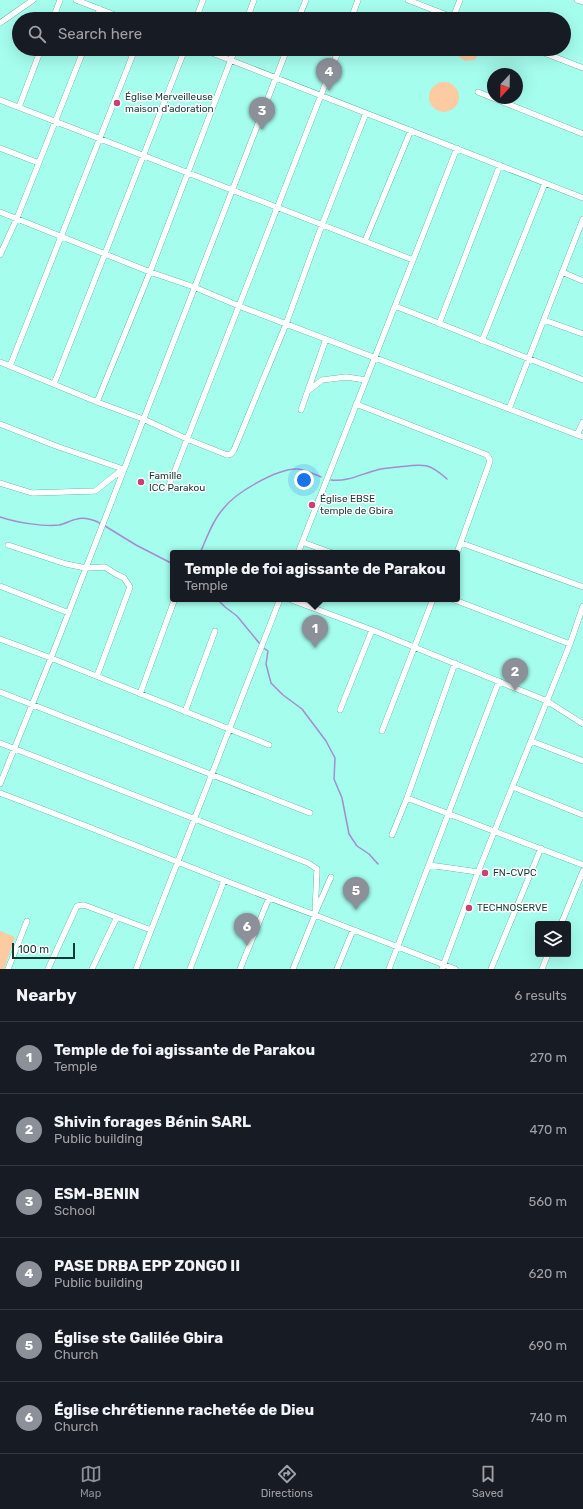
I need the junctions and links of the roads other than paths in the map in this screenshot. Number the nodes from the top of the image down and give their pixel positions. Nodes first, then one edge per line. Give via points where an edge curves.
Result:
1 (33, 0) edge
2 (60, 0) edge
3 (76, 0) edge
4 (203, 0) edge
5 (254, 0) edge
6 (306, 0) edge
7 (358, 0) edge
8 (408, 0) edge
9 (460, 0) edge
10 (577, 0) edge
11 (583, 2) edge
12 (100, 9) junction
13 (16, 12) edge
14 (55, 12) edge
15 (99, 12) edge
16 (108, 12) edge
17 (199, 12) edge
18 (250, 12) edge
19 (301, 12) edge
20 (354, 12) edge
21 (439, 12) edge
22 (457, 12) edge
23 (12, 15) edge
24 (0, 23) edge
25 (38, 56) edge
26 (81, 56) edge
27 (132, 56) edge
28 (182, 56) edge
29 (220, 56) edge
30 (232, 56) edge
31 (284, 56) edge
32 (336, 56) edge
33 (552, 56) edge
34 (231, 60) junction
35 (583, 68) edge
36 (275, 78) junction
37 (478, 92) dead end
38 (322, 96) junction
39 (487, 96) edge
40 (0, 100) edge
41 (508, 104) edge
42 (19, 107) junction
43 (366, 113) junction
44 (55, 121) junction
45 (411, 130) junction
46 (583, 134) edge
47 (99, 138) junction
48 (0, 148) edge
49 (457, 148) junction
50 (143, 156) junction
51 (39, 163) junction
52 (500, 165) junction
53 (187, 172) junction
54 (545, 183) junction
55 (232, 190) junction
56 (583, 198) edge
57 (277, 208) junction
58 (0, 212) edge
59 (17, 218) junction
60 (583, 219) edge
61 (322, 225) junction
62 (61, 236) junction
63 (365, 241) junction
64 (105, 254) junction
65 (0, 256) edge
66 (413, 260) junction
67 (150, 272) junction
68 (562, 272) junction
69 (583, 281) edge
70 (194, 287) junction
71 (239, 306) junction
72 (395, 306) junction
73 (544, 320) junction
74 (286, 324) junction
75 (439, 324) junction
76 (583, 334) edge
77 (326, 339) junction
78 (482, 341) junction
79 (374, 358) junction
80 (528, 359) junction
81 (0, 362) edge
82 (10, 366) junction
83 (366, 380) junction
84 (583, 380) edge
85 (54, 384) junction
86 (308, 391) junction
87 (97, 402) junction
88 (356, 404) junction
89 (509, 409) junction
90 (301, 410) dead end
91 (143, 419) junction
92 (583, 422) edge
93 (0, 424) edge
94 (580, 436) edge
95 (187, 439) junction
96 (123, 469) junction
97 (0, 483) edge
98 (168, 488) dead end
99 (302, 542) junction
100 (461, 543) junction
101 (8, 545) dead end
102 (299, 550) edge
103 (324, 550) edge
104 (458, 550) edge
105 (86, 568) junction
106 (0, 586) edge
107 (583, 587) edge
108 (174, 602) edge
109 (279, 602) edge
110 (296, 602) edge
111 (432, 602) edge
112 (460, 602) edge
113 (583, 606) edge
114 (69, 613) junction
115 (372, 630) junction
116 (215, 631) dead end
117 (0, 639) edge
118 (570, 644) junction
119 (415, 647) junction
120 (51, 658) junction
121 (456, 663) junction
122 (97, 676) junction
123 (499, 681) junction
124 (0, 692) edge
125 (140, 694) junction
126 (547, 701) junction
127 (33, 705) junction
128 (340, 710) dead end
129 (185, 712) junction
130 (583, 724) edge
131 (230, 730) junction
132 (382, 732) dead end
133 (531, 742) junction
134 (0, 743) edge
135 (269, 745) dead end
136 (14, 749) junction
137 (583, 761) edge
138 (212, 775) junction
139 (0, 784) edge
140 (513, 787) junction
141 (0, 793) edge
142 (407, 798) junction
143 (310, 813) dead end
144 (448, 813) junction
145 (583, 815) edge
146 (195, 820) junction
147 (495, 831) junction
148 (392, 835) dead end
149 (541, 848) junction
150 (178, 862) junction
151 (429, 865) junction
152 (583, 865) edge
153 (583, 871) edge
154 (478, 872) junction
155 (331, 876) dead end
156 (224, 881) junction
157 (268, 898) junction
158 (315, 915) junction
159 (117, 917) junction
160 (27, 921) dead end
161 (562, 921) edge
162 (151, 930) junction
163 (353, 930) junction
164 (398, 947) junction
165 (547, 957) edge
166 (443, 967) edge
167 (8, 969) edge
168 (48, 969) edge
169 (92, 969) edge
170 (136, 969) edge
171 (190, 969) edge
172 (240, 969) edge
173 (293, 969) edge
174 (337, 969) edge
175 (389, 969) edge
176 (455, 969) edge
177 (491, 969) edge
178 (542, 969) edge

1 - 13 street
2 - 14 street
3 - 12 street
4 - 17 street
5 - 18 street
6 - 19 street
7 - 20 street
8 - 21 street
9 - 22 street
10 - 11 street
12 - 15 street
12 - 16 street
23 - 24 street
25 - 42 street
26 - 44 street
27 - 47 street
28 - 50 street
29 - 34 street
30 - 34 street
31 - 36 street
32 - 38 street
33 - 35 street
34 - 36 street
34 - 53 street
36 - 38 street
36 - 55 street
37 - 39 street
38 - 43 street
38 - 57 street
40 - 42 street
41 - 46 street
42 - 44 street
43 - 45 street
43 - 61 street
44 - 47 street
44 - 51 street
45 - 49 street
45 - 63 street
47 - 50 street
47 - 62 street
48 - 51 street
49 - 52 street
49 - 66 street
50 - 53 street
50 - 64 street
51 - 59 street
52 - 54 street
52 - 75 street
53 - 55 street
53 - 67 street
54 - 56 street
54 - 78 street
55 - 57 street
55 - 70 street
57 - 61 street
57 - 71 street
58 - 59 street
59 - 62 street
59 - 65 street
60 - 68 street
61 - 63 street
61 - 74 street
62 - 64 street
62 - 82 street
63 - 66 street
64 - 67 street
64 - 85 street
66 - 72 street
67 - 70 street
67 - 87 street
68 - 69 street
68 - 73 street
70 - 71 street
70 - 91 street
71 - 74 street
71 - 95 street
72 - 75 street
72 - 79 street
73 - 76 street
73 - 80 street
74 - 77 street
74 - 95 street via 231,454 227,455
75 - 78 street
77 - 79 street
77 - 86 street
78 - 80 street
79 - 83 street
79 - 89 street
80 - 84 street
80 - 89 street
81 - 82 street
82 - 85 street
83 - 86 street via 346,377 322,380
83 - 88 street
85 - 87 street
86 - 90 street
87 - 91 street
88 - 99 street
88 - 100 street via 487,455 489,464
89 - 94 street
91 - 95 street
91 - 96 street
92 - 94 street
93 - 96 street
95 - 98 street
96 - 97 street via 94,491 32,493
96 - 105 street
99 - 102 street
99 - 103 street
100 - 104 street
100 - 107 street
101 - 105 street
105 - 114 street
105 - 122 street via 105,567 124,578 130,587
106 - 114 street
108 - 125 street
109 - 131 street
110 - 115 street
111 - 119 street
112 - 118 street
113 - 118 street
114 - 120 street
115 - 119 street
115 - 128 street
116 - 129 street
117 - 120 street
118 - 126 street
119 - 121 street
119 - 132 street
120 - 122 street
120 - 127 street
121 - 123 street
121 - 142 street
122 - 125 street
123 - 126 street
123 - 144 street
124 - 127 street
125 - 129 street
126 - 130 street
126 - 133 street
127 - 136 street
127 - 138 street
129 - 131 street
131 - 135 street
131 - 138 street
133 - 137 street
133 - 140 street
134 - 136 street
136 - 139 street
136 - 146 street
138 - 143 street
138 - 146 street
140 - 145 street
140 - 147 street
141 - 150 street
142 - 144 street
142 - 148 street
144 - 147 street
144 - 151 street
146 - 150 street
146 - 158 street via 308,863 317,869
147 - 149 street
147 - 154 street
149 - 152 street
149 - 177 street
150 - 156 street
150 - 162 street
151 - 154 street
151 - 164 street
153 - 161 street
154 - 166 street
155 - 158 street
156 - 157 street
156 - 171 street
157 - 158 street
157 - 172 street
158 - 163 street
158 - 173 street
159 - 162 street
159 - 168 street via 84,905 77,906
159 - 169 street
160 - 167 street
162 - 170 street
163 - 164 street
163 - 174 street
164 - 166 street
164 - 175 street
165 - 178 street
166 - 176 street

